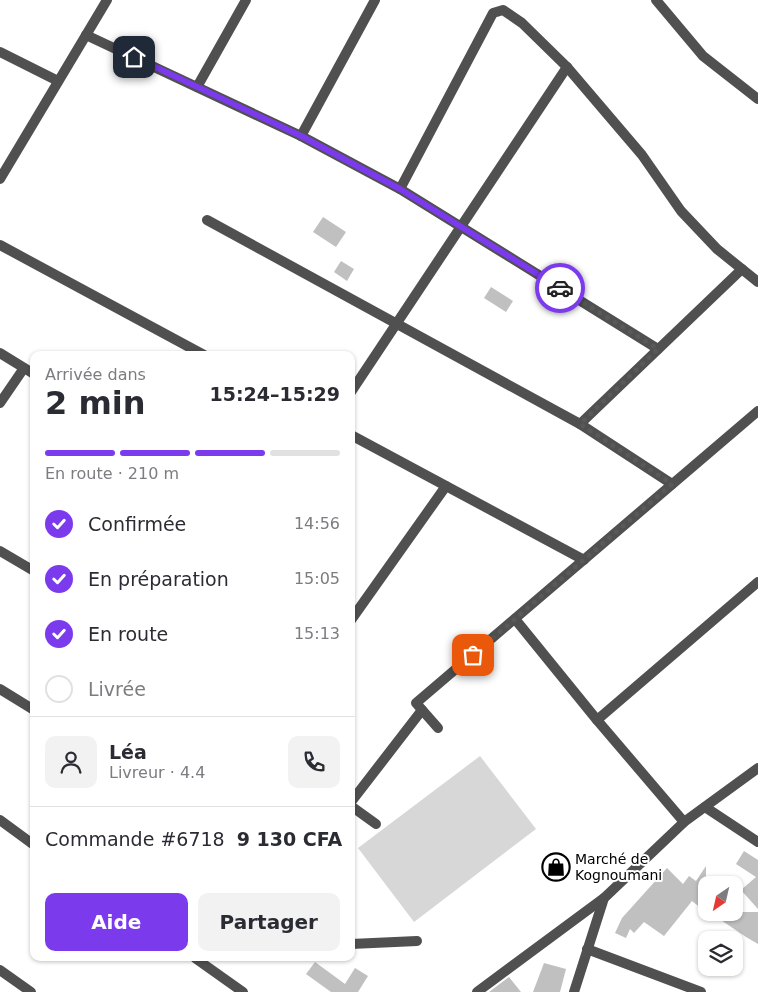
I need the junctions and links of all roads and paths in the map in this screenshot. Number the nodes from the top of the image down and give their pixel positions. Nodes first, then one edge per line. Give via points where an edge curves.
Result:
1 (107, 0) edge
2 (246, 0) edge
3 (375, 0) edge
4 (656, 0) edge
5 (86, 35) junction
6 (0, 52) edge
7 (567, 67) junction
8 (58, 81) junction
9 (197, 87) junction
10 (758, 99) edge
11 (301, 136) junction
12 (0, 178) edge
13 (400, 189) junction
14 (207, 220) dead end
15 (462, 227) junction
16 (0, 245) edge
17 (742, 269) junction
18 (758, 282) edge
19 (397, 324) junction
20 (658, 349) junction
21 (197, 351) edge
22 (0, 353) edge
23 (24, 368) junction
24 (30, 372) edge
25 (355, 386) edge
26 (0, 403) edge
27 (758, 411) edge
28 (580, 424) junction
29 (355, 437) edge
30 (672, 484) junction
31 (446, 486) junction
32 (0, 551) edge
33 (584, 560) junction
34 (30, 569) edge
35 (758, 582) edge
36 (355, 614) edge
37 (515, 618) junction
38 (0, 689) edge
39 (30, 708) edge
40 (422, 710) junction
41 (597, 720) junction
42 (438, 728) dead end
43 (758, 768) edge
44 (355, 797) edge
45 (706, 807) junction
46 (355, 809) edge
47 (0, 820) edge
48 (684, 822) junction
49 (376, 824) dead end
50 (30, 841) edge
51 (758, 842) edge
52 (604, 898) junction
53 (417, 941) dead end
54 (355, 944) edge
55 (587, 949) junction
56 (199, 961) edge
57 (0, 970) edge
58 (31, 992) edge
59 (243, 992) edge
60 (477, 992) edge
61 (574, 992) edge
62 (701, 992) edge

1 - 5 street
2 - 9 street
3 - 11 street
4 - 10 street via 703,56
5 - 8 street
5 - 9 street
6 - 8 street
7 - 13 street via 509,12 503,10 493,14
7 - 15 street
7 - 17 street via 642,155 681,211 717,249
8 - 12 street
9 - 11 street
11 - 13 street
13 - 15 street
14 - 19 street
15 - 19 street
15 - 20 street
16 - 21 street
17 - 18 street
17 - 20 street
19 - 25 street
19 - 28 street
20 - 28 street
22 - 23 street
23 - 24 street
23 - 26 street
27 - 30 street
28 - 30 street
29 - 31 street
30 - 33 street
31 - 33 street
31 - 36 street
32 - 34 street
33 - 37 street
35 - 41 street
37 - 40 street via 416,703
37 - 41 street
38 - 39 street
40 - 42 street
40 - 44 street
41 - 48 street
43 - 45 street
45 - 48 street
45 - 51 street
46 - 49 street
47 - 50 street
48 - 52 street
52 - 55 street
52 - 60 street
53 - 54 street
55 - 61 street
55 - 62 street
56 - 59 street
57 - 58 street

